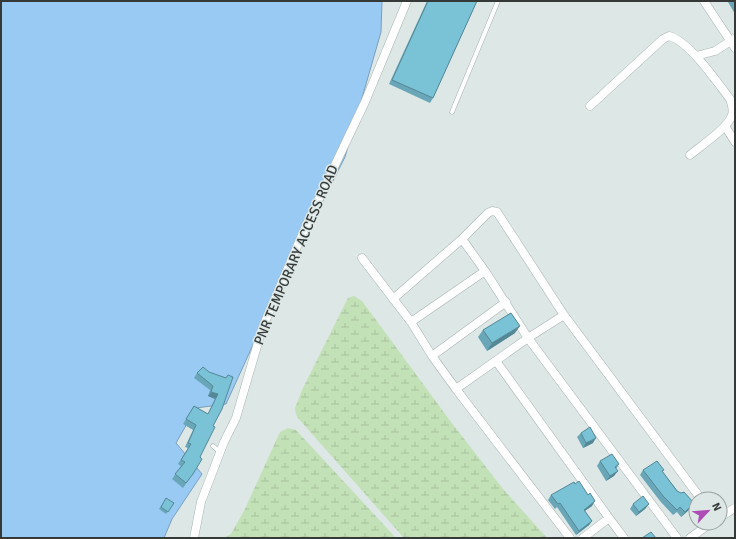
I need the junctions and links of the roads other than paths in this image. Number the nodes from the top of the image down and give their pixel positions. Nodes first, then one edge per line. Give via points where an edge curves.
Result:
1 (407, 1) edge
2 (498, 1) edge
3 (704, 1) edge
4 (734, 43) edge
5 (696, 56) junction
6 (590, 106) dead end
7 (452, 112) dead end
8 (725, 126) junction
9 (735, 142) edge
10 (690, 155) dead end
11 (462, 239) junction
12 (362, 258) dead end
13 (485, 271) junction
14 (393, 299) junction
15 (506, 302) junction
16 (564, 315) junction
17 (411, 322) junction
18 (528, 338) junction
19 (432, 356) junction
20 (496, 361) junction
21 (456, 389) junction
22 (695, 491) edge
23 (608, 518) junction
24 (700, 531) edge
25 (194, 538) edge
26 (570, 538) edge
27 (583, 538) edge
28 (624, 538) edge
29 (677, 538) edge
30 (690, 538) edge

1 - 25 street, PNR TEMPORARY ACCESS ROAD via 365,102 305,228 262,329 236,418 217,449 201,502
2 - 7 lane
3 - 4 street
4 - 5 street
5 - 6 street via 676,38 669,36
5 - 8 street via 730,99 733,107 732,116
8 - 9 street
8 - 10 street
11 - 13 street
11 - 14 street
11 - 16 street via 488,212 497,212
12 - 14 street
13 - 15 street
13 - 17 street
14 - 17 street
15 - 18 street
15 - 19 street
16 - 18 street
16 - 22 street
17 - 19 street
18 - 20 street
18 - 29 street
19 - 21 street
20 - 21 street
20 - 23 street
21 - 26 street
23 - 27 street
23 - 28 street
24 - 30 street

